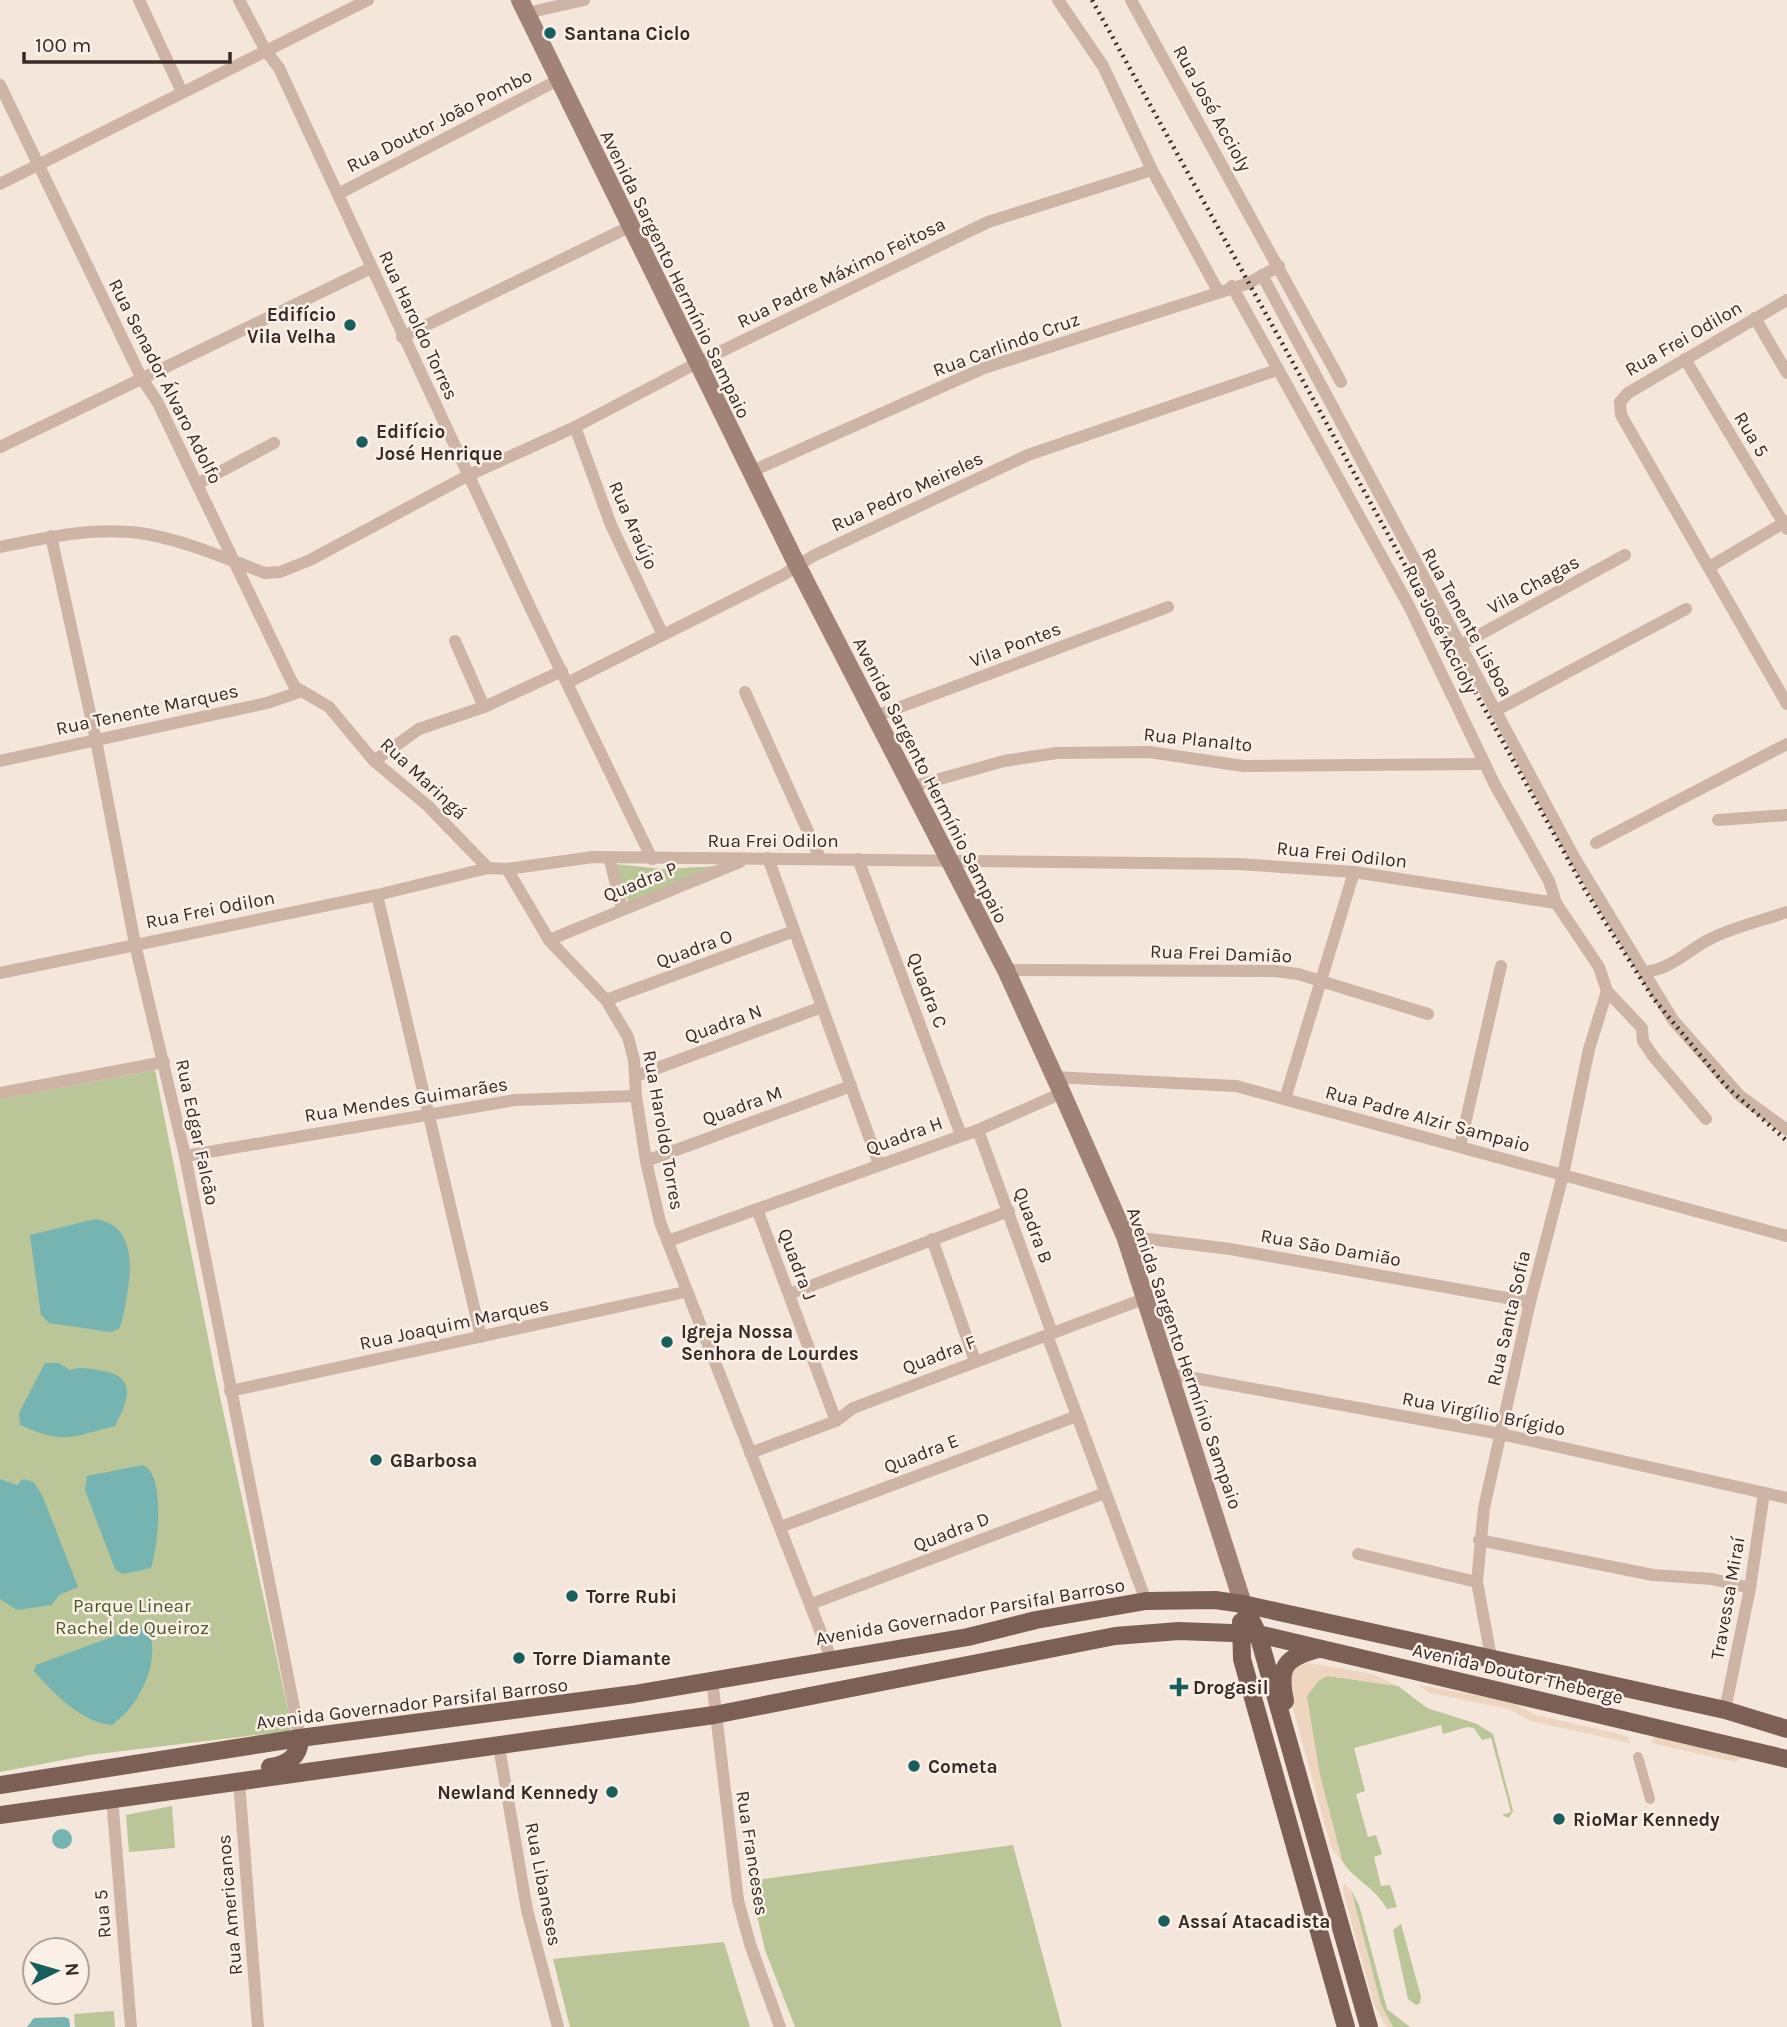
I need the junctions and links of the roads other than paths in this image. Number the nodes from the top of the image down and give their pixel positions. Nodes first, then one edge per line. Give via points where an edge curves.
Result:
1 (139, 0) edge
2 (239, 0) edge
3 (368, 0) edge
4 (584, 0) edge
5 (1058, 0) edge
6 (1131, 0) edge
7 (523, 7) edge
8 (266, 51) junction
9 (558, 80) junction
10 (0, 85) edge
11 (182, 92) junction
12 (38, 165) junction
13 (1152, 170) junction
14 (0, 184) edge
15 (338, 194) junction
16 (629, 227) junction
17 (1279, 266) junction
18 (371, 268) junction
19 (1262, 275) junction
20 (1232, 286) junction
21 (1218, 291) junction
22 (1787, 300) edge
23 (1755, 318) junction
24 (402, 337) junction
25 (1685, 359) junction
26 (697, 363) junction
27 (1277, 370) junction
28 (1787, 373) edge
29 (141, 377) junction
30 (1340, 382) dead end
31 (575, 428) junction
32 (274, 443) dead end
33 (0, 447) edge
34 (750, 472) junction
35 (469, 475) junction
36 (197, 484) junction
37 (1786, 524) edge
38 (51, 536) junction
39 (0, 547) edge
40 (1625, 555) dead end
41 (233, 561) junction
42 (797, 565) junction
43 (1711, 566) junction
44 (1168, 607) dead end
45 (1686, 609) dead end
46 (663, 635) junction
47 (455, 641) dead end
48 (1459, 646) junction
49 (565, 677) junction
50 (302, 691) junction
51 (745, 692) dead end
52 (1787, 704) edge
53 (484, 707) junction
54 (1495, 711) junction
55 (876, 716) junction
56 (96, 740) junction
57 (1787, 744) edge
58 (0, 761) edge
59 (374, 761) junction
60 (1485, 764) junction
61 (911, 787) junction
62 (1787, 815) edge
63 (1718, 820) dead end
64 (1596, 843) dead end
65 (609, 857) junction
66 (768, 858) junction
67 (820, 858) junction
68 (652, 859) junction
69 (858, 859) junction
70 (948, 859) junction
71 (747, 860) junction
72 (488, 868) junction
73 (507, 869) junction
74 (1354, 872) junction
75 (377, 895) junction
76 (1556, 903) junction
77 (622, 908) junction
78 (1787, 912) edge
79 (794, 931) junction
80 (549, 940) junction
81 (135, 944) junction
82 (1501, 966) dead end
83 (1006, 970) junction
84 (0, 973) edge
85 (1651, 980) junction
86 (1321, 982) junction
87 (1607, 991) junction
88 (606, 1000) junction
89 (822, 1007) junction
90 (1428, 1014) dead end
91 (164, 1062) junction
92 (636, 1076) junction
93 (1053, 1077) junction
94 (851, 1086) junction
95 (0, 1093) edge
96 (1062, 1093) junction
97 (636, 1096) junction
98 (1285, 1099) junction
99 (431, 1112) junction
100 (1706, 1119) dead end
101 (978, 1130) junction
102 (1787, 1130) edge
103 (961, 1135) junction
104 (1460, 1146) junction
105 (184, 1156) junction
106 (646, 1160) junction
107 (879, 1164) junction
108 (1563, 1175) junction
109 (757, 1209) junction
110 (1009, 1211) junction
111 (1125, 1236) junction
112 (1787, 1236) edge
113 (932, 1239) junction
114 (668, 1241) junction
115 (685, 1292) junction
116 (789, 1294) junction
117 (1146, 1298) junction
118 (1530, 1302) junction
119 (1050, 1334) junction
120 (481, 1337) junction
121 (975, 1361) junction
122 (1172, 1374) junction
123 (230, 1391) junction
124 (1077, 1416) junction
125 (836, 1421) junction
126 (1501, 1434) junction
127 (750, 1453) junction
128 (1105, 1493) junction
129 (1764, 1493) junction
130 (1787, 1498) edge
131 (780, 1527) junction
132 (1479, 1540) junction
133 (1358, 1554) dead end
134 (1477, 1582) junction
135 (1750, 1588) junction
136 (1146, 1601) junction
137 (811, 1604) junction
138 (1243, 1604) junction
139 (1240, 1632) junction
140 (1258, 1634) junction
141 (1319, 1649) junction
142 (1491, 1657) junction
143 (831, 1658) junction
144 (712, 1680) junction
145 (1636, 1690) junction
146 (1725, 1710) junction
147 (714, 1715) junction
148 (1630, 1720) junction
149 (1787, 1729) edge
150 (300, 1738) junction
151 (499, 1747) junction
152 (1638, 1758) dead end
153 (1787, 1759) edge
154 (1293, 1763) junction
155 (239, 1781) junction
156 (0, 1785) edge
157 (119, 1797) junction
158 (1650, 1799) dead end
159 (0, 1815) edge
160 (131, 2027) edge
161 (258, 2027) edge
162 (558, 2027) edge
163 (780, 2027) edge
164 (1346, 2027) edge
165 (1369, 2027) edge

1 - 11 street
2 - 8 street, Rua Haroldo Torres
3 - 8 street
4 - 7 street
5 - 13 street via 1103,66
6 - 17 street, Rua José Accioly
7 - 9 main road, Avenida Sargento Hermínio Sampaio
8 - 11 street
8 - 15 street, Rua Haroldo Torres via 279,68
9 - 15 street, Rua Doutor João Pombo
9 - 16 main road, Avenida Sargento Hermínio Sampaio
10 - 12 street, Rua Senador Álvaro Adolfo
11 - 12 street
12 - 14 street
12 - 29 street, Rua Senador Álvaro Adolfo
13 - 21 street
13 - 26 street, Rua Padre Máximo Feitosa via 988,222
15 - 18 street, Rua Haroldo Torres
16 - 24 street
16 - 26 main road, Avenida Sargento Hermínio Sampaio
17 - 19 street, Rua Carlindo Cruz
17 - 30 street, Rua José Accioly
18 - 24 street, Rua Haroldo Torres
18 - 29 street
19 - 20 street, Rua Carlindo Cruz
19 - 48 street, Rua Tenente Lisboa
20 - 21 street, Rua Carlindo Cruz
20 - 27 street, Rua José Accioly
21 - 34 street, Rua Carlindo Cruz via 984,368
22 - 23 street, Rua Frei Odilon
23 - 25 street, Rua Frei Odilon
23 - 28 street
24 - 35 street, Rua Haroldo Torres
25 - 37 street, Rua 5
25 - 43 street, Rua Frei Odilon via 1628,393 1620,402 1621,415
26 - 31 street, Rua Padre Máximo Feitosa
26 - 34 main road, Avenida Sargento Hermínio Sampaio
27 - 42 street, Rua Pedro Meireles via 1028,455
27 - 60 street, Rua José Accioly via 1409,606
29 - 33 street
29 - 36 street, Rua Senador Álvaro Adolfo via 159,403
31 - 35 street, Rua Padre Máximo Feitosa
31 - 46 street, Rua Araújo via 611,525
32 - 36 street
34 - 42 main road, Avenida Sargento Hermínio Sampaio
35 - 41 street, Rua Padre Máximo Feitosa via 280,572 265,573
35 - 49 street, Rua Haroldo Torres
36 - 41 street, Rua Senador Álvaro Adolfo
37 - 43 street
38 - 39 street, Rua Padre Máximo Feitosa
38 - 41 street, Rua Padre Máximo Feitosa via 147,535
38 - 56 street, Rua Edgar Falcão
40 - 48 street, Vila Chagas
41 - 50 street, Rua Senador Álvaro Adolfo via 290,680
42 - 46 street, Rua Pedro Meireles
42 - 55 main road, Avenida Sargento Hermínio Sampaio
43 - 52 street, Rua Frei Odilon
44 - 55 street, Vila Pontes
45 - 54 street
46 - 49 street, Rua Pedro Meireles
47 - 53 street
48 - 54 street, Rua Tenente Lisboa
49 - 53 street, Rua Pedro Meireles
49 - 68 street, Rua Haroldo Torres
50 - 56 street, Rua Tenente Marques via 267,703
50 - 59 street, Rua Maringá via 329,707
51 - 67 street
53 - 59 street, Rua Pedro Meireles via 419,729
54 - 85 street, Rua Tenente Lisboa via 1574,857
55 - 61 main road, Avenida Sargento Hermínio Sampaio
56 - 58 street, Rua Tenente Marques
56 - 81 street, Rua Edgar Falcão
57 - 64 street
59 - 72 street, Rua Maringá via 428,806
60 - 61 street, Rua Planalto via 1243,766 1149,752 1057,753 1004,761
60 - 76 street, Rua José Accioly via 1549,881
61 - 70 main road, Avenida Sargento Hermínio Sampaio
62 - 63 street
65 - 68 street, Rua Frei Odilon
65 - 73 street, Rua Frei Odilon
65 - 77 street
66 - 67 street, Rua Frei Odilon
66 - 71 street, Rua Frei Odilon
66 - 79 street
67 - 69 street, Rua Frei Odilon
68 - 71 street, Rua Frei Odilon
69 - 70 street, Rua Frei Odilon
69 - 103 street, Quadra C
70 - 74 street, Rua Frei Odilon via 1238,864
70 - 83 main road, Avenida Sargento Hermínio Sampaio
71 - 77 street, Quadra P
72 - 73 street, Rua Frei Odilon
72 - 75 street, Rua Frei Odilon
73 - 80 street, Rua Haroldo Torres
74 - 76 street, Rua Frei Odilon
74 - 86 street
75 - 81 street, Rua Frei Odilon
75 - 99 street
76 - 87 street, Rua José Accioly via 1599,967
77 - 80 street, Quadra P
78 - 85 street via 1708,940
79 - 88 street, Quadra O
79 - 89 street
80 - 88 street, Rua Haroldo Torres
81 - 84 street, Rua Frei Odilon
81 - 91 street, Rua Edgar Falcão
82 - 104 street
83 - 86 street, Rua Frei Damião via 1275,971
83 - 93 main road, Avenida Sargento Hermínio Sampaio
85 - 102 street, Rua Tenente Lisboa via 1673,1020 1739,1095
86 - 90 street, Rua Frei Damião
86 - 98 street
87 - 100 street via 1642,1028 1643,1041 1653,1056
87 - 108 street, Rua Santa Sofia via 1589,1049
88 - 92 street, Rua Haroldo Torres via 628,1037
89 - 92 street, Quadra N
89 - 94 street
91 - 95 street
91 - 105 street, Rua Edgar Falcão
92 - 97 street, Rua Haroldo Torres
93 - 96 main road, Avenida Sargento Hermínio Sampaio
93 - 98 street, Rua Padre Alzir Sampaio via 1236,1086
94 - 106 street, Quadra M
94 - 107 street
96 - 101 street, Quadra H
96 - 111 main road, Avenida Sargento Hermínio Sampaio
97 - 99 street, Rua Mendes Guimarães via 528,1099
97 - 106 street, Rua Haroldo Torres
98 - 104 street, Rua Padre Alzir Sampaio
99 - 105 street, Rua Mendes Guimarães
99 - 120 street
101 - 103 street, Quadra H
101 - 110 street, Quadra B
103 - 107 street, Quadra H
104 - 108 street, Rua Padre Alzir Sampaio
105 - 123 street, Rua Edgar Falcão
106 - 114 street, Rua Haroldo Torres
107 - 109 street, Quadra H
108 - 112 street, Rua Padre Alzir Sampaio
108 - 118 street, Rua Santa Sofia
109 - 114 street
109 - 116 street, Quadra J
110 - 113 street
110 - 119 street, Quadra B
111 - 117 main road, Avenida Sargento Hermínio Sampaio
111 - 118 street, Rua São Damião via 1230,1249
113 - 116 street
113 - 121 street
114 - 115 street, Rua Haroldo Torres
115 - 120 street, Rua Joaquim Marques
115 - 127 street, Rua Haroldo Torres
116 - 125 street, Quadra J
117 - 119 street, Quadra F
117 - 122 main road, Avenida Sargento Hermínio Sampaio
118 - 126 street, Rua Santa Sofia
119 - 121 street, Quadra F
119 - 124 street
120 - 123 street, Rua Joaquim Marques
121 - 125 street, Quadra F via 853,1408
122 - 126 street, Rua Virgílio Brígido
122 - 138 main road, Avenida Sargento Hermínio Sampaio
123 - 150 street, Rua Edgar Falcão
124 - 128 street
124 - 131 street, Quadra E
125 - 127 street, Quadra F
126 - 129 street, Rua Virgílio Brígido
126 - 132 street, Rua Santa Sofia
127 - 131 street, Rua Haroldo Torres
128 - 136 street
128 - 137 street, Quadra D
129 - 130 street, Rua Virgílio Brígido
129 - 135 street, Travessa Miraí
131 - 137 street, Rua Haroldo Torres
132 - 134 street, Rua Santa Sofia
132 - 135 street via 1653,1575 1713,1579
133 - 134 street
134 - 142 street, Rua Santa Sofia
135 - 146 street, Travessa Miraí
136 - 138 main road, Avenida Governador Parsifal Barroso
136 - 143 main road, Avenida Governador Parsifal Barroso via 968,1637
137 - 143 street, Rua Haroldo Torres
138 - 139 main road, Avenida Sargento Hermínio Sampaio
138 - 140 main road, Avenida Sargento Hermínio Sampaio
138 - 142 main road, Avenida Doutor Theberge
139 - 140 main road, Avenida Doutor Theberge
139 - 147 main road via 1115,1636
139 - 164 main road, Avenida Sargento Hermínio Sampaio via 1242,1659
140 - 141 main road, Avenida Doutor Theberge
140 - 154 main road, Avenida Sargento Hermínio Sampaio
141 - 148 main road, Avenida Doutor Theberge
141 - 154 main road via 1300,1654 1283,1671
142 - 145 main road, Avenida Doutor Theberge
143 - 144 main road, Avenida Governador Parsifal Barroso
144 - 147 street, Rua Franceses
144 - 150 main road, Avenida Governador Parsifal Barroso via 541,1709
145 - 146 main road, Avenida Doutor Theberge
145 - 148 main road via 1626,1703
146 - 149 main road, Avenida Doutor Theberge
147 - 151 main road
147 - 163 street, Rua Franceses via 738,1900
148 - 153 main road, Avenida Doutor Theberge
150 - 156 main road, Avenida Governador Parsifal Barroso
150 - 157 main road via 296,1755 280,1766 162,1783
151 - 155 main road
151 - 162 street, Rua Libaneses via 527,1910
152 - 158 street
154 - 165 main road, Avenida Sargento Hermínio Sampaio
155 - 157 main road
155 - 161 street, Rua Americanos
157 - 159 main road
157 - 160 street, Rua 5

